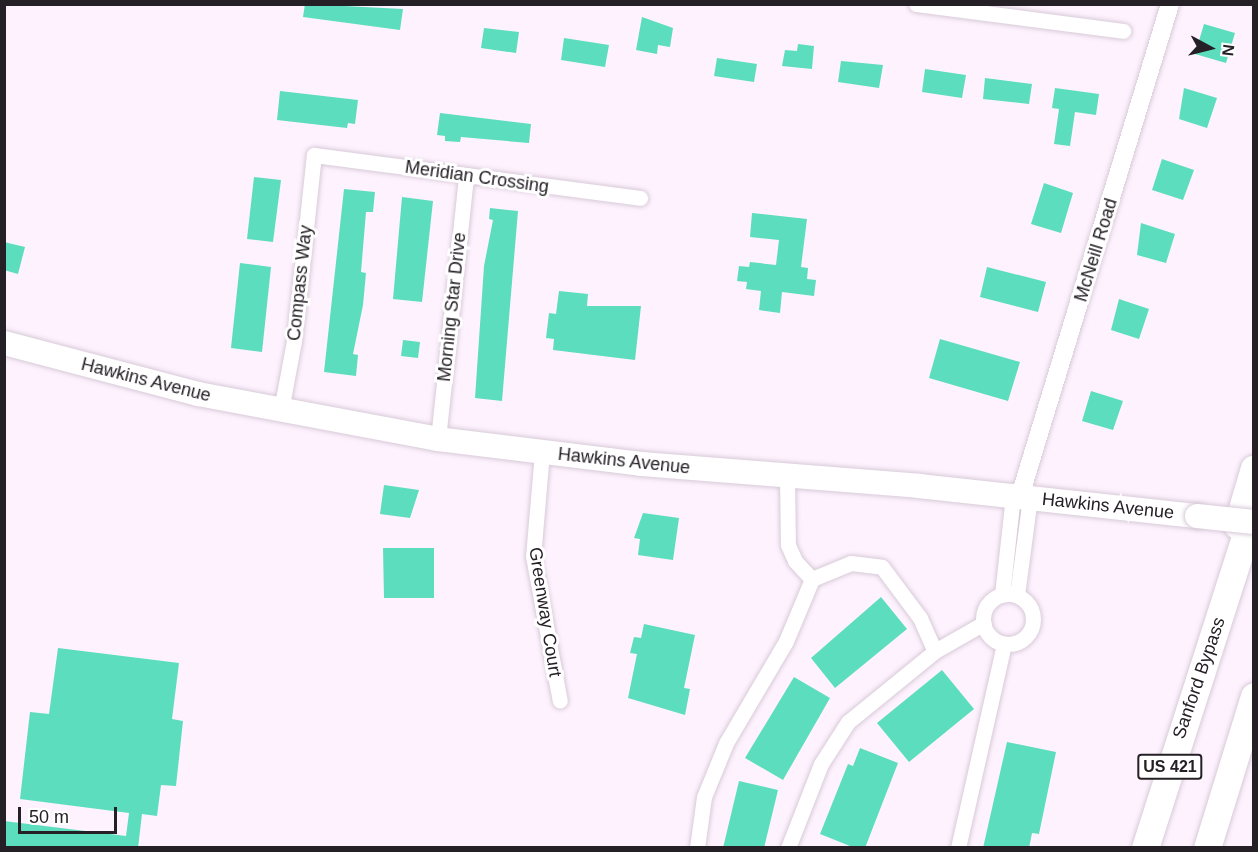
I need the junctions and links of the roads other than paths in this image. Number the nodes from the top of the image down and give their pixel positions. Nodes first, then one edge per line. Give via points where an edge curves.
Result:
1 (916, 4) edge
2 (1170, 4) edge
3 (984, 9) edge
4 (1123, 31) dead end
5 (314, 155) joint
6 (466, 176) junction
7 (640, 198) dead end
8 (4, 343) edge
9 (281, 410) junction
10 (438, 439) junction
11 (542, 452) junction
12 (1254, 468) edge
13 (787, 476) junction
14 (1021, 496) junction
15 (1254, 509) edge
16 (1254, 522) edge
17 (812, 579) junction
18 (1009, 595) junction
19 (984, 623) junction
20 (1004, 644) junction
21 (934, 651) junction
22 (1194, 691) junction
23 (1254, 696) edge
24 (560, 701) dead end
25 (1254, 717) edge
26 (1220, 804) junction
27 (697, 848) edge
28 (788, 848) edge
29 (958, 848) edge
30 (1145, 848) edge
31 (1208, 848) edge

1 - 3 street
2 - 14 street, McNeill Road
3 - 4 street
5 - 6 street, Meridian Crossing
5 - 9 street, Compass Way via 294,341
6 - 7 street, Meridian Crossing
6 - 10 street, Morning Star Drive
8 - 9 main road, Hawkins Avenue via 143,381
9 - 10 main road, Hawkins Avenue
10 - 11 main road, Hawkins Avenue
11 - 13 main road, Hawkins Avenue
11 - 24 street, Greenway Court via 533,555
12 - 22 highway via 1196,659
13 - 14 main road, Hawkins Avenue
13 - 17 street via 788,545 795,561
14 - 16 main road, Hawkins Avenue, bridge
14 - 18 street
15 - 22 highway, Sanford Bypass / US 421
17 - 21 street via 851,563 882,567 920,618
17 - 27 street via 786,641 726,743 704,797
18 - 19 street via 987,606
18 - 20 street via 1030,606 1032,628 1022,640
19 - 20 street via 992,638
19 - 21 street
20 - 29 street
21 - 28 street via 848,722 820,764
22 - 30 highway, Sanford Bypass / US 421
23 - 26 highway, US 421
25 - 26 highway
26 - 31 highway, US 421

